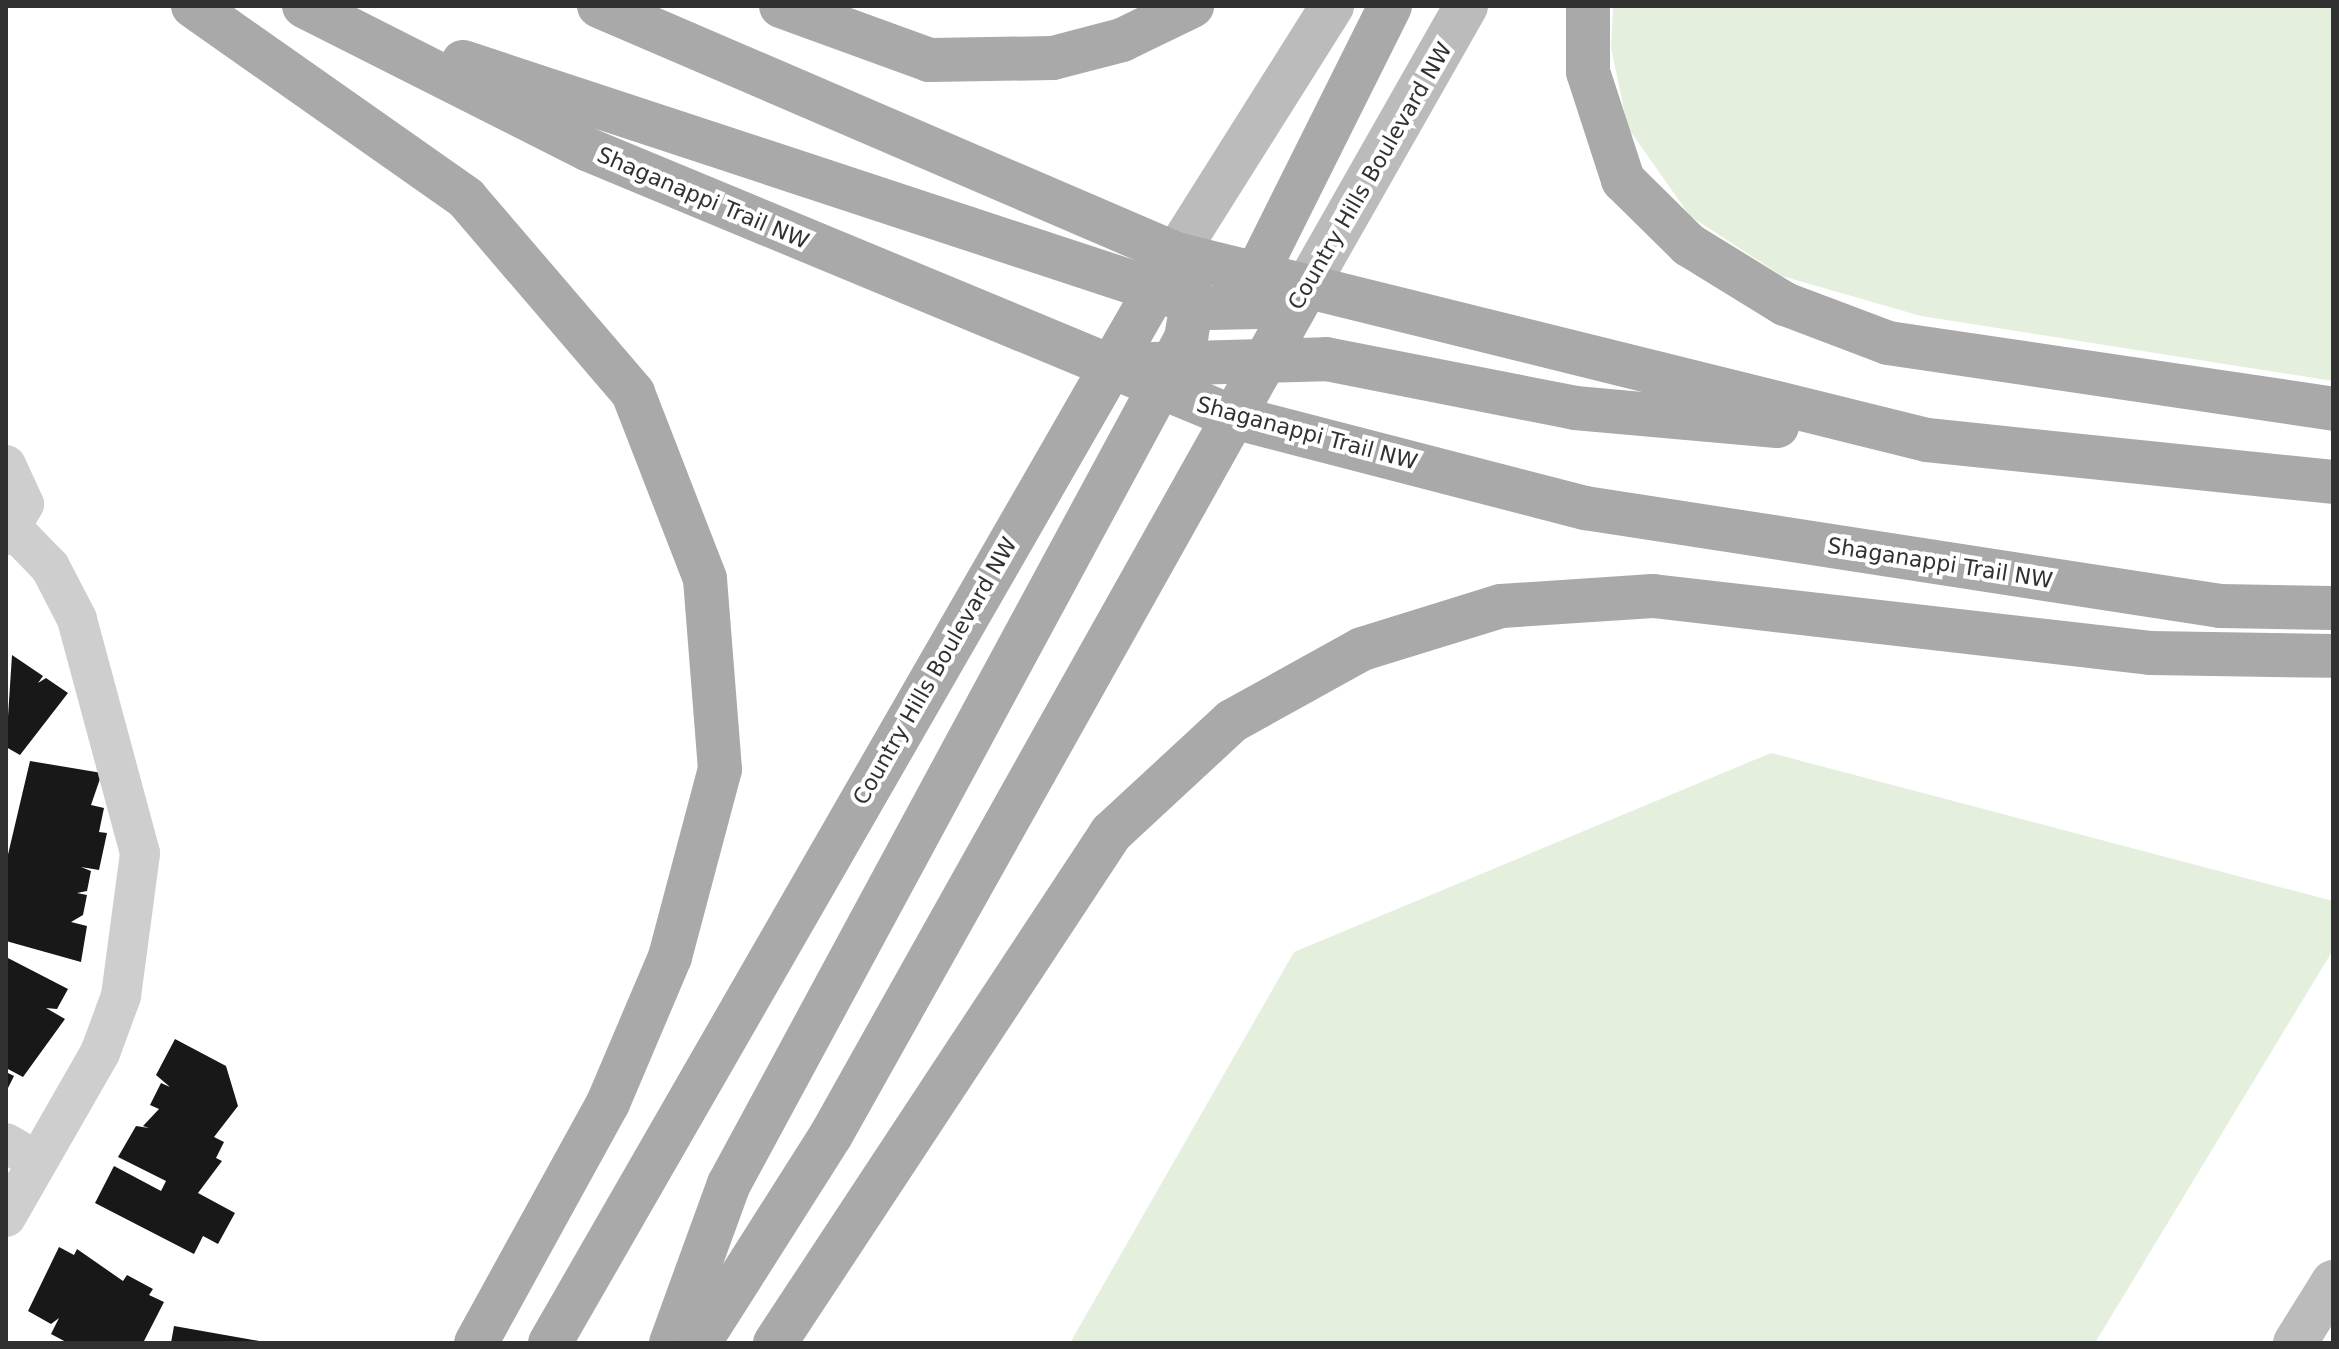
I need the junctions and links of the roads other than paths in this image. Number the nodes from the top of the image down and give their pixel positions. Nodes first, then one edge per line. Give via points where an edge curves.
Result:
1 (193, 6) edge
2 (599, 6) edge
3 (781, 6) edge
4 (1192, 6) edge
5 (1332, 6) edge
6 (1390, 6) edge
7 (1466, 6) edge
8 (1588, 6) edge
9 (315, 13) edge
10 (1176, 254) junction
11 (1307, 286) junction
12 (1248, 290) junction
13 (1173, 298) junction
14 (1250, 358) junction
15 (1108, 370) junction
16 (1166, 375) junction
17 (2333, 409) edge
18 (1233, 417) junction
19 (1927, 440) junction
20 (6, 465) edge
21 (2333, 482) edge
22 (9, 532) edge
23 (2333, 608) edge
24 (2333, 656) edge
25 (20, 1151) edge
26 (7, 1208) edge
27 (2333, 1282) edge
28 (476, 1343) edge
29 (550, 1343) edge
30 (671, 1343) edge
31 (699, 1343) edge
32 (775, 1343) edge
33 (2295, 1343) edge

1 - 28 main road via 466,198 633,393 705,579 720,769 670,957 608,1103
2 - 10 main road
3 - 4 main road via 929,60 1053,58 1122,40
5 - 10 main road, Country Hills Boulevard NW
6 - 12 main road
7 - 11 main road, Country Hills Boulevard NW
8 - 17 main road via 1588,72 1623,180 1689,245 1785,304 1888,343
9 - 13 main road
9 - 15 main road, Shaganappi Trail NW via 589,150
10 - 12 main road
10 - 13 main road, Country Hills Boulevard NW
11 - 12 main road
11 - 14 main road, Country Hills Boulevard NW
11 - 19 main road
12 - 13 main road
12 - 14 main road
13 - 15 main road, Country Hills Boulevard NW
13 - 16 main road
14 - 16 main road
14 - 18 main road
14 - 19 main road via 1326,359 1575,408
15 - 16 main road
15 - 29 main road, Country Hills Boulevard NW
16 - 18 main road, Shaganappi Trail NW
16 - 30 main road via 729,1184
18 - 23 main road, Shaganappi Trail NW via 1585,508 2220,606
18 - 31 main road via 831,1135
19 - 21 main road
20 - 22 street via 24,504
22 - 25 street via 50,567 77,619 140,853 121,996 100,1053
24 - 32 main road via 2150,653 1653,596 1501,606 1362,649 1232,721 1111,833
25 - 26 street
27 - 33 main road

